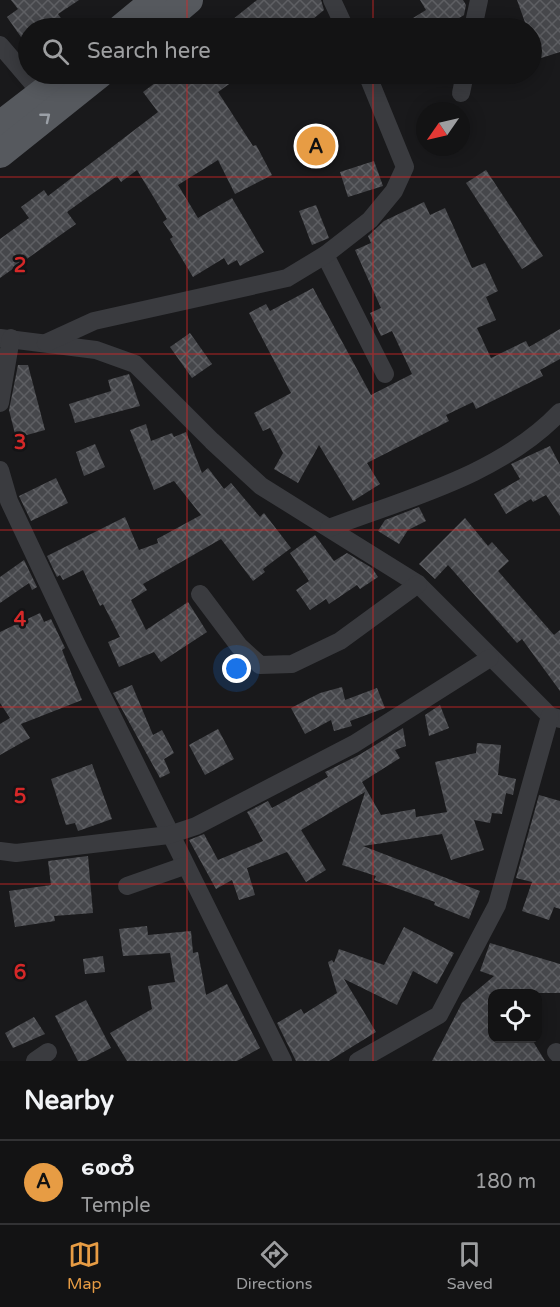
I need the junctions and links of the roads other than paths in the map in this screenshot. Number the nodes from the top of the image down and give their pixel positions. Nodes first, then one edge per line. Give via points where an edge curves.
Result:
1 (189, 0) edge
2 (332, 0) edge
3 (479, 0) edge
4 (141, 14) edge
5 (340, 18) edge
6 (476, 18) edge
7 (0, 45) edge
8 (18, 66) edge
9 (33, 84) edge
10 (53, 84) edge
11 (88, 84) edge
12 (371, 84) edge
13 (463, 84) edge
14 (41, 93) junction
15 (461, 93) dead end
16 (0, 125) edge
17 (0, 154) edge
18 (325, 255) junction
19 (5, 338) edge
20 (46, 343) junction
21 (385, 374) dead end
22 (0, 403) edge
23 (560, 412) edge
24 (0, 470) edge
25 (328, 528) junction
26 (418, 584) junction
27 (200, 594) dead end
28 (490, 658) junction
29 (555, 718) edge
30 (168, 835) junction
31 (0, 851) edge
32 (184, 866) junction
33 (127, 886) dead end
34 (282, 1061) edge
35 (358, 1061) edge

1 - 4 main road
2 - 5 street
3 - 6 street
7 - 8 street
9 - 14 street
10 - 14 main road
17 -> 11 main road
12 - 18 street via 405,167 394,191 370,220
13 - 15 street
14 - 16 main road
18 - 20 street via 287,278 94,321
18 - 21 street
19 - 20 street
19 - 22 street
20 - 25 street via 96,350 135,364 261,486
23 - 25 street via 540,433 476,472
24 - 30 street via 9,501
25 - 26 street
26 - 27 street via 340,641 292,664 260,665 239,646
26 - 28 street
28 - 29 street
28 - 30 street via 354,744 196,826
29 - 35 street via 497,904 439,1015
30 - 31 street via 16,853
30 - 32 street
32 - 33 street
32 - 34 street

